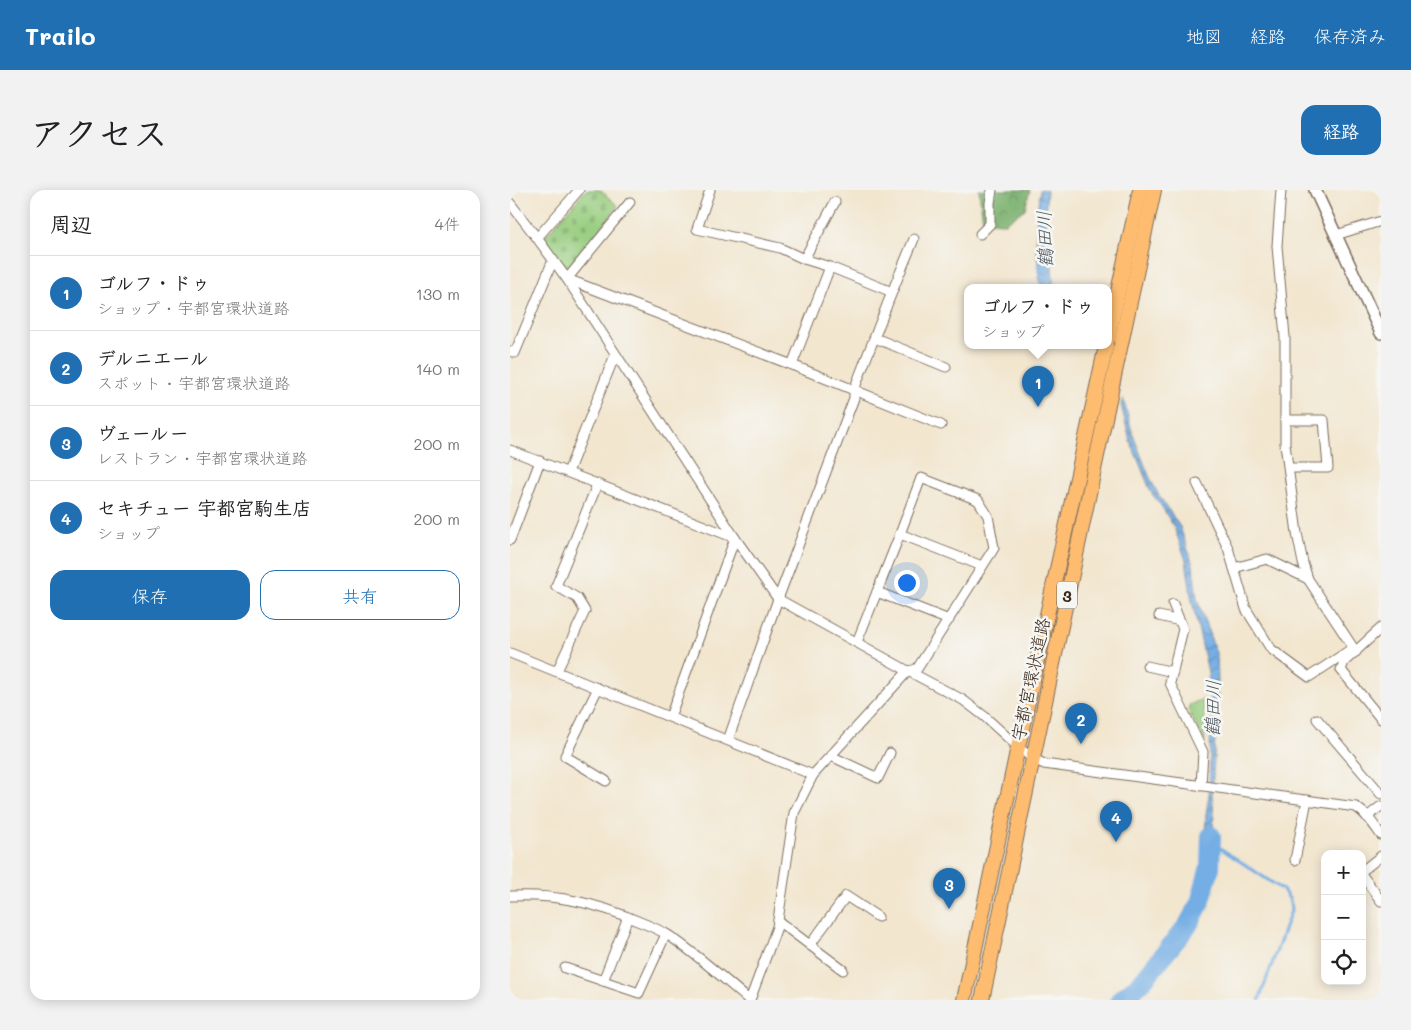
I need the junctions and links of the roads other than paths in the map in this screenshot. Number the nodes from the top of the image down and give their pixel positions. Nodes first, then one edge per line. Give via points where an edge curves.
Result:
1 (579, 190) edge
2 (710, 190) edge
3 (992, 190) edge
4 (1140, 190) edge
5 (1154, 190) edge
6 (1281, 190) edge
7 (1315, 190) edge
8 (630, 202) dead end
9 (835, 202) dead end
10 (510, 203) edge
11 (1381, 221) edge
12 (980, 234) dead end
13 (1336, 236) junction
14 (537, 238) junction
15 (914, 239) dead end
16 (804, 259) junction
17 (552, 260) junction
18 (830, 267) junction
19 (567, 279) junction
20 (892, 292) junction
21 (1112, 320) edge
22 (1381, 333) edge
23 (875, 338) junction
24 (1105, 349) edge
25 (510, 351) edge
26 (615, 355) junction
27 (792, 365) junction
28 (946, 367) dead end
29 (854, 390) junction
30 (1285, 420) junction
31 (941, 425) dead end
32 (510, 450) edge
33 (540, 461) junction
34 (1289, 468) junction
35 (568, 472) junction
36 (1197, 483) dead end
37 (597, 484) junction
38 (900, 534) junction
39 (735, 538) junction
40 (510, 540) edge
41 (982, 566) junction
42 (1234, 568) junction
43 (1308, 580) junction
44 (877, 592) junction
45 (778, 599) junction
46 (1174, 604) dead end
47 (1159, 616) dead end
48 (949, 620) junction
49 (1180, 621) junction
50 (1381, 628) edge
51 (857, 642) junction
52 (1355, 650) junction
53 (510, 653) edge
54 (1147, 666) dead end
55 (557, 672) junction
56 (908, 672) junction
57 (1172, 672) junction
58 (598, 688) junction
59 (670, 717) junction
60 (1381, 719) edge
61 (1317, 720) dead end
62 (728, 740) junction
63 (1018, 747) junction
64 (890, 754) dead end
65 (831, 756) junction
66 (1032, 758) junction
67 (813, 775) junction
68 (606, 780) dead end
69 (1203, 786) junction
70 (1381, 794) edge
71 (1307, 800) junction
72 (1381, 806) edge
73 (1368, 817) junction
74 (1381, 835) edge
75 (1381, 856) edge
76 (1295, 860) dead end
77 (1366, 869) edge
78 (1366, 879) edge
79 (510, 896) edge
80 (1381, 901) edge
81 (628, 917) junction
82 (878, 917) dead end
83 (778, 921) junction
84 (666, 934) junction
85 (810, 945) junction
86 (565, 968) dead end
87 (844, 970) dead end
88 (603, 981) junction
89 (750, 1000) edge
90 (964, 1000) edge
91 (982, 1000) edge

1 - 14 street
2 - 16 street via 697,229 780,248
3 - 12 street via 990,224
4 - 21 main road
5 - 66 main road, 宇都宮環状道路 / 3
6 - 30 street via 1277,246 1286,337
7 - 13 street
8 - 19 street
9 - 16 street
10 - 14 street
11 - 13 street
13 - 22 street
14 - 17 street
15 - 20 street
16 - 18 street
17 - 19 street
17 - 25 street via 516,353
18 - 20 street
18 - 27 street
19 - 26 street
19 - 27 street
20 - 23 street
23 - 28 street
23 - 29 street
24 - 63 main road, 宇都宮環状道路 / 3
26 - 35 street
26 - 39 street
27 - 29 street
29 - 31 street
29 - 45 street via 854,398
30 - 34 street
30 - 34 street via 1324,420 1328,468
32 - 33 street
33 - 35 street
33 - 40 street
34 - 43 street via 1297,533
35 - 37 street
36 - 42 street
37 - 39 street
37 - 55 street via 556,586 577,598 585,611
38 - 41 street
38 - 41 street via 921,478 954,490 978,500 988,516 994,548
38 - 44 street
39 - 45 street
39 - 59 street
41 - 48 street
42 - 43 street via 1267,559
42 - 52 street via 1246,609 1271,649 1310,677
43 - 52 street
44 - 48 street
44 - 51 street
45 - 51 street
45 - 62 street
46 - 49 street
47 - 49 street
48 - 56 street via 917,669
49 - 57 street via 1183,629
50 - 52 street
51 - 56 street
52 - 60 street via 1341,670
53 - 55 street
54 - 57 street
55 - 58 street
56 - 63 street via 975,708
56 - 65 street
57 - 69 street via 1170,683 1203,752
58 - 59 street
58 - 68 street via 565,756
59 - 62 street
61 - 70 street
62 - 67 street
63 - 66 street
63 - 90 main road, 宇都宮環状道路 / 3
64 - 65 street via 878,778
65 - 67 street
66 - 69 street via 1044,764
66 - 91 main road, 宇都宮環状道路 / 3
67 - 83 street via 794,813
69 - 71 street
71 - 73 street via 1356,807
71 - 76 street
72 - 73 street
73 - 74 street
75 - 77 street
78 - 80 street
79 - 81 street via 570,899
81 - 84 street
81 - 88 street
82 - 85 street via 846,896
83 - 85 street
83 - 89 street
84 - 88 street via 639,993
84 - 89 street
85 - 87 street
86 - 88 street

